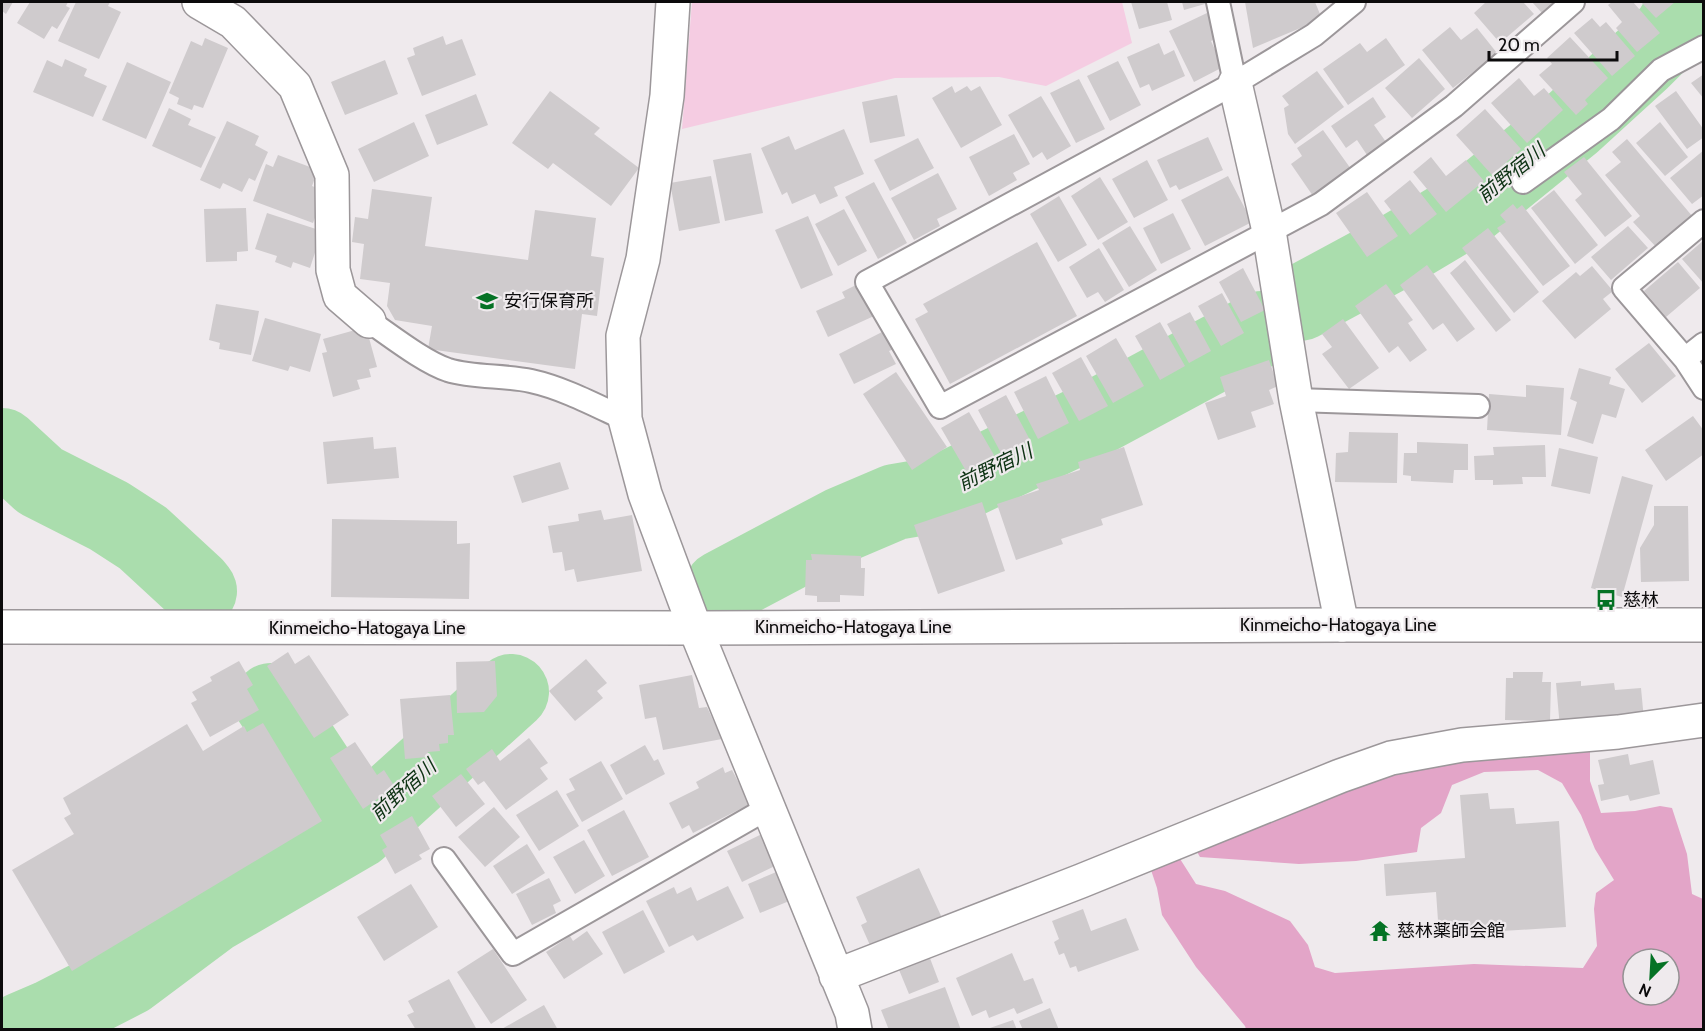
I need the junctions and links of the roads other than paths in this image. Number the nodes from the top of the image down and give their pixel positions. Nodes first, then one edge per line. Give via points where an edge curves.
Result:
1 (199, 2) edge
2 (672, 2) edge
3 (1218, 2) edge
4 (1354, 2) edge
5 (1573, 2) edge
6 (1704, 47) edge
7 (1235, 83) junction
8 (1523, 182) dead end
9 (1704, 221) edge
10 (1269, 231) junction
11 (369, 321) joint
12 (1704, 344) edge
13 (1685, 359) junction
14 (1704, 388) edge
15 (1296, 400) junction
16 (1478, 406) dead end
17 (625, 419) junction
18 (1342, 625) junction
19 (1704, 625) edge
20 (2, 627) edge
21 (694, 628) junction
22 (1704, 720) edge
23 (768, 808) junction
24 (444, 860) dead end
25 (836, 976) junction
26 (855, 1029) edge

1 - 11 street via 233,22 295,86 332,175 333,270 340,296
2 - 17 street via 666,96 643,259 623,336
3 - 7 lane
4 - 7 lane via 1314,35
5 - 10 lane via 1454,106 1321,204
6 - 8 lane via 1661,70 1611,118
7 - 10 street
7 - 10 lane via 867,282 940,407
9 - 13 lane via 1624,288
10 - 15 street
11 - 17 lane via 447,370 530,380
12 - 13 lane
13 - 14 lane
15 - 16 lane
15 - 18 street
17 - 21 street via 645,494
18 - 19 street, Kinmeicho-Hatogaya Line
18 - 21 street, Kinmeicho-Hatogaya Line
20 - 21 street, Kinmeicho-Hatogaya Line
21 - 23 street
22 - 25 street via 1618,732 1462,744 1391,758
23 - 24 lane via 513,954
23 - 25 street
25 - 26 street

